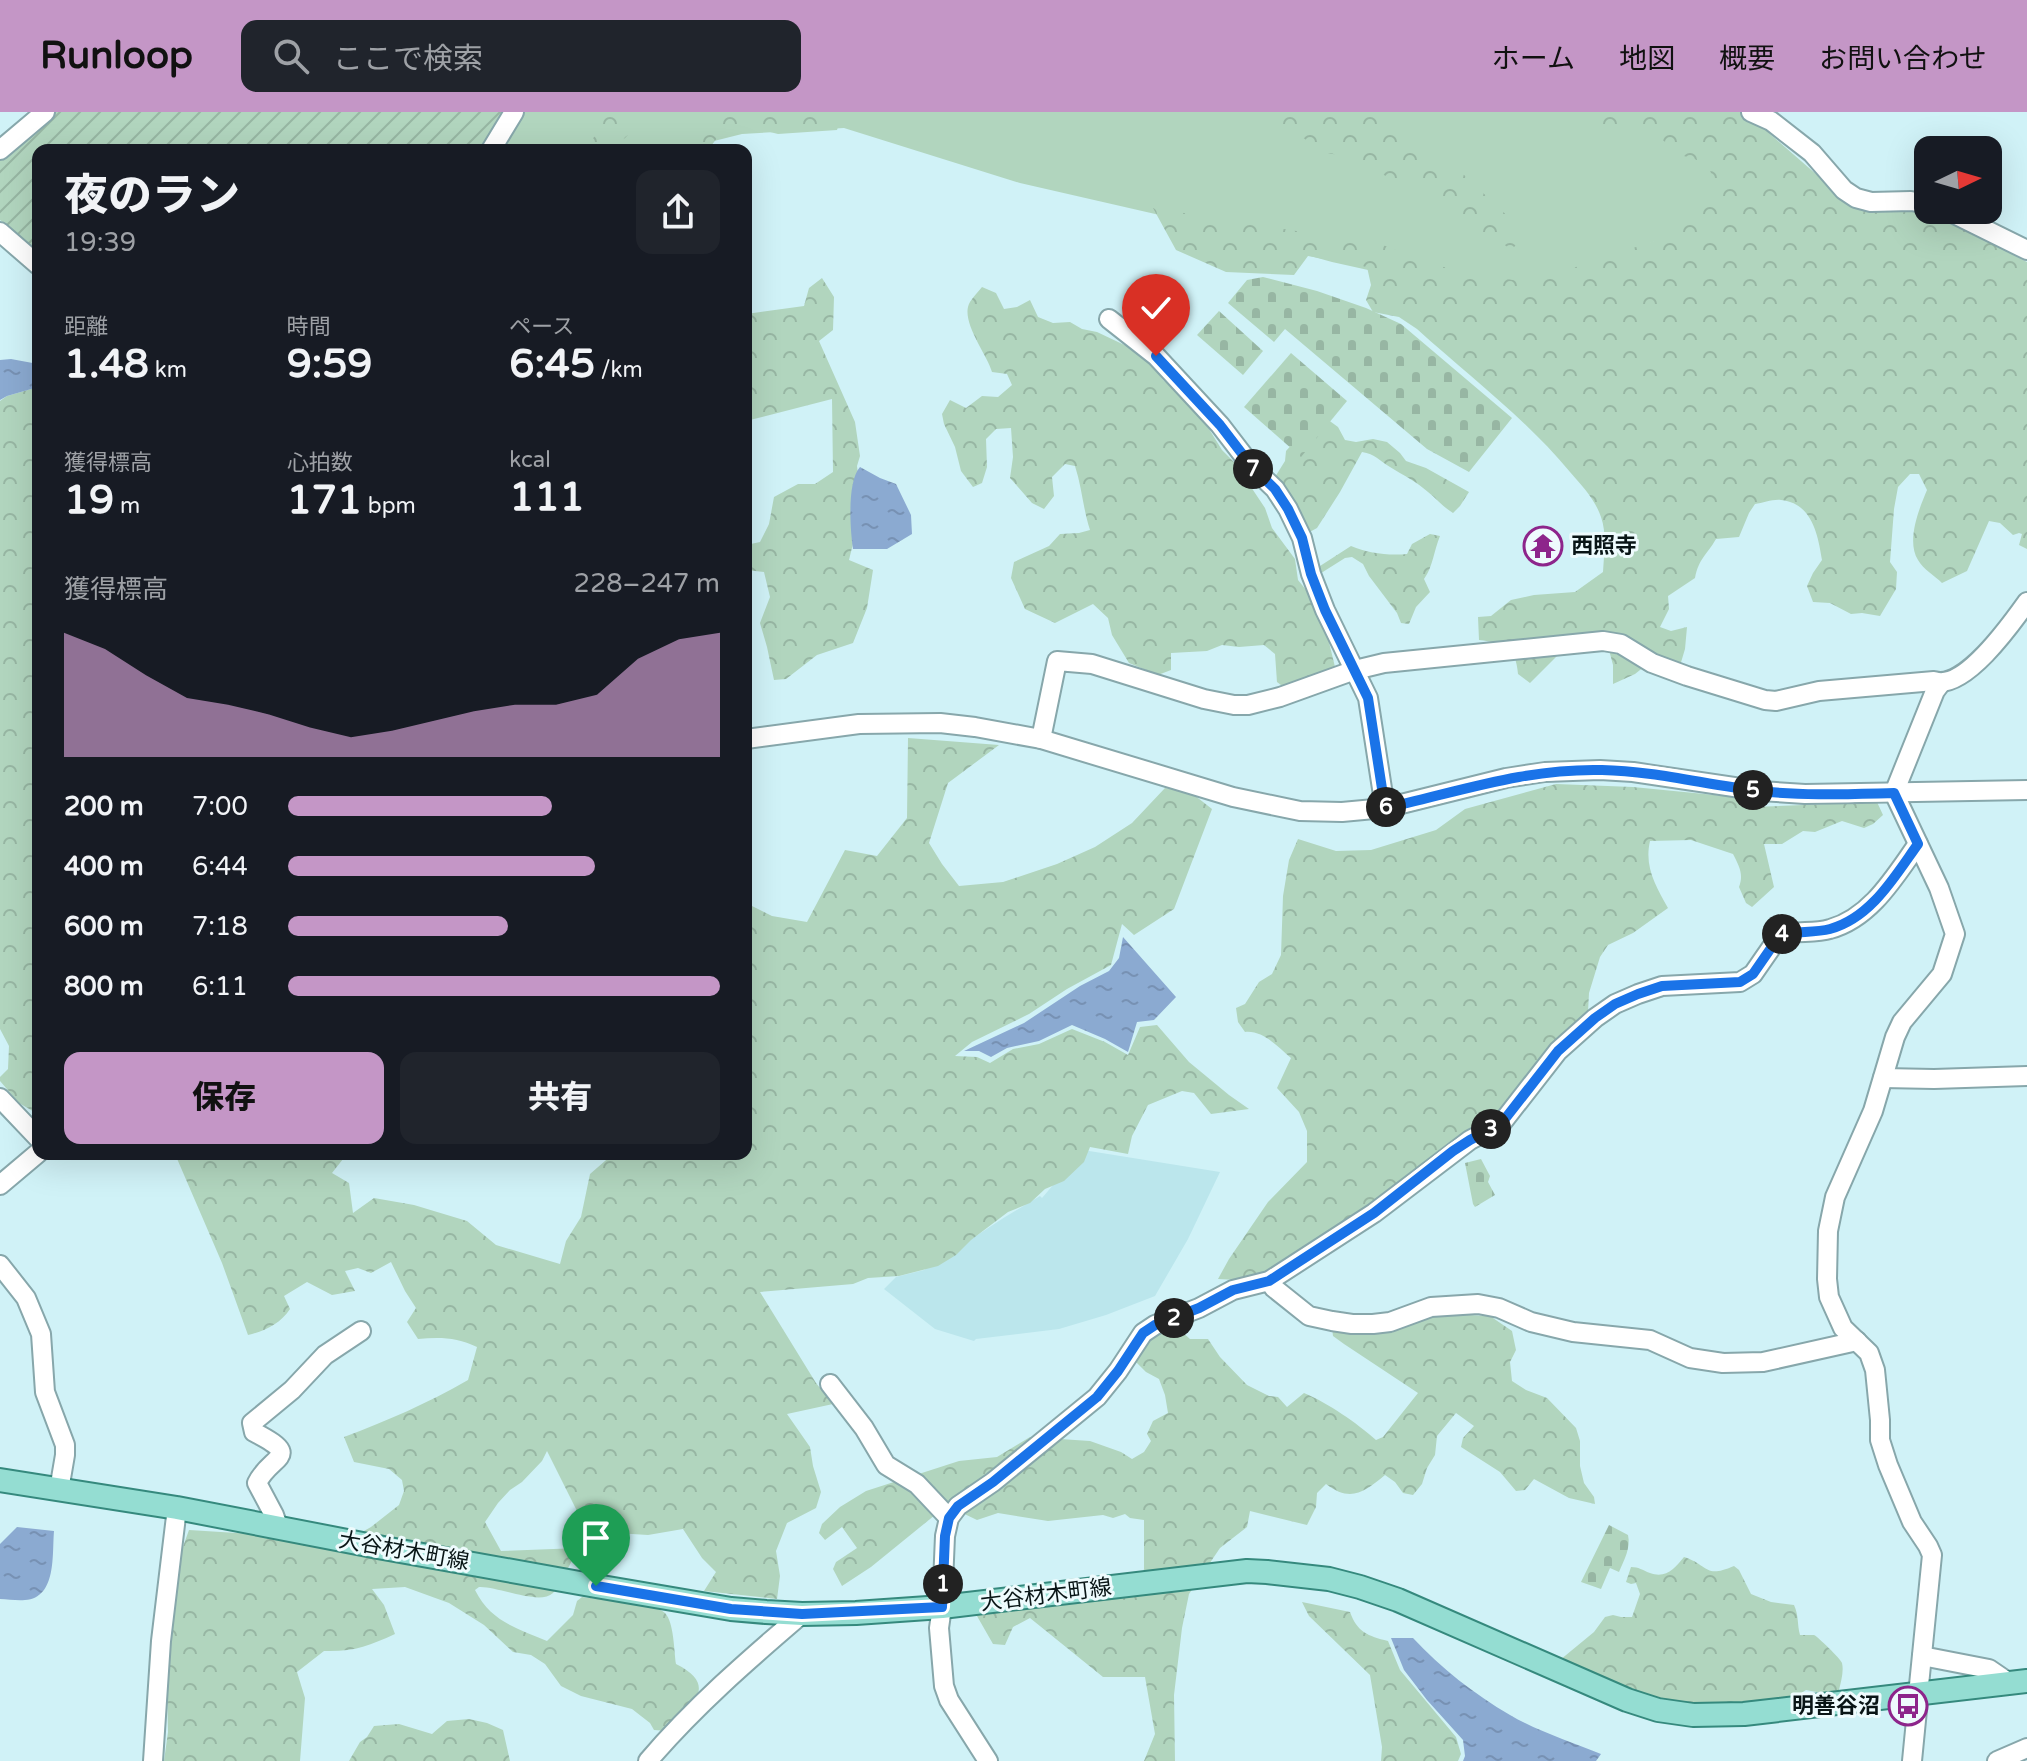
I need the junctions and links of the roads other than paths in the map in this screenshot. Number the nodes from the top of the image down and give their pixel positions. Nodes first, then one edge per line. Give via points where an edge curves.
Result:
1 (45, 112) edge
2 (514, 112) edge
3 (1751, 112) edge
4 (495, 144) edge
5 (0, 150) edge
6 (1914, 202) edge
7 (1974, 224) edge
8 (0, 232) edge
9 (2027, 250) edge
10 (32, 260) edge
11 (1109, 319) dead end
12 (2027, 602) edge
13 (1355, 670) junction
14 (1941, 683) junction
15 (752, 738) edge
16 (1041, 739) junction
17 (2027, 790) edge
18 (1894, 793) junction
19 (1385, 808) junction
20 (1918, 844) junction
21 (2027, 1076) edge
22 (1883, 1078) junction
23 (0, 1098) edge
24 (32, 1132) edge
25 (32, 1158) edge
26 (0, 1185) edge
27 (0, 1265) edge
28 (1269, 1281) junction
29 (361, 1331) dead end
30 (1857, 1341) junction
31 (830, 1384) dead end
32 (0, 1480) edge
33 (59, 1490) junction
34 (177, 1508) junction
35 (949, 1518) junction
36 (279, 1529) junction
37 (942, 1607) junction
38 (802, 1614) junction
39 (1922, 1656) junction
40 (2017, 1681) edge
41 (2027, 1748) edge
42 (153, 1761) edge
43 (648, 1761) edge
44 (988, 1761) edge
45 (1912, 1761) edge
46 (1997, 1761) edge

1 - 5 street
2 - 4 street
3 - 6 street via 1812,153 1856,198
7 - 9 street
8 - 10 street
11 - 13 street via 1156,356 1275,489 1302,538 1315,586
12 - 14 street via 1981,657
13 - 14 street via 1603,641 1621,644 1687,676 1765,700
13 - 16 street via 1280,697 1234,705 1092,664 1057,661
13 - 19 street via 1368,698
14 - 18 street
15 - 16 street via 907,722
16 - 19 street via 1273,806 1342,812
17 - 18 street
18 - 19 street via 1761,791 1600,770 1506,778
18 - 20 street
20 - 22 street via 1955,934 1942,974 1902,1022
20 - 28 street via 1882,893 1856,917 1827,930 1780,935 1753,974 1740,982 1662,986 1615,1004 1558,1051 1501,1124 1470,1140 1374,1213
21 - 22 street
22 - 30 street via 1835,1197 1828,1231 1829,1297 1843,1328
23 - 24 street
25 - 26 street
27 - 33 street via 26,1298 41,1334 45,1392 65,1445
28 - 30 street via 1309,1316 1332,1321 1373,1324 1431,1307 1478,1304 1573,1332 1650,1340 1690,1358 1723,1363 1763,1362
28 - 35 street via 1233,1290 1143,1333 1097,1397
29 - 36 street via 325,1355 252,1423 254,1432 280,1448 278,1461 257,1483
30 - 39 street via 1875,1370 1880,1440 1888,1465 1932,1555
31 - 35 street via 886,1465 917,1484
32 - 33 main road, 大谷材木町線
33 - 34 main road, 大谷材木町線
34 - 36 main road, 大谷材木町線
34 - 42 street
35 - 37 street
36 - 38 main road, 大谷材木町線 via 717,1606
37 - 38 main road, 大谷材木町線
37 - 40 main road, 大谷材木町線 via 1267,1572 1360,1587 1627,1700 1693,1715 1744,1714
37 - 44 street via 944,1686
38 - 43 street via 703,1700
39 - 40 street via 1989,1669
39 - 45 street
41 - 46 street

